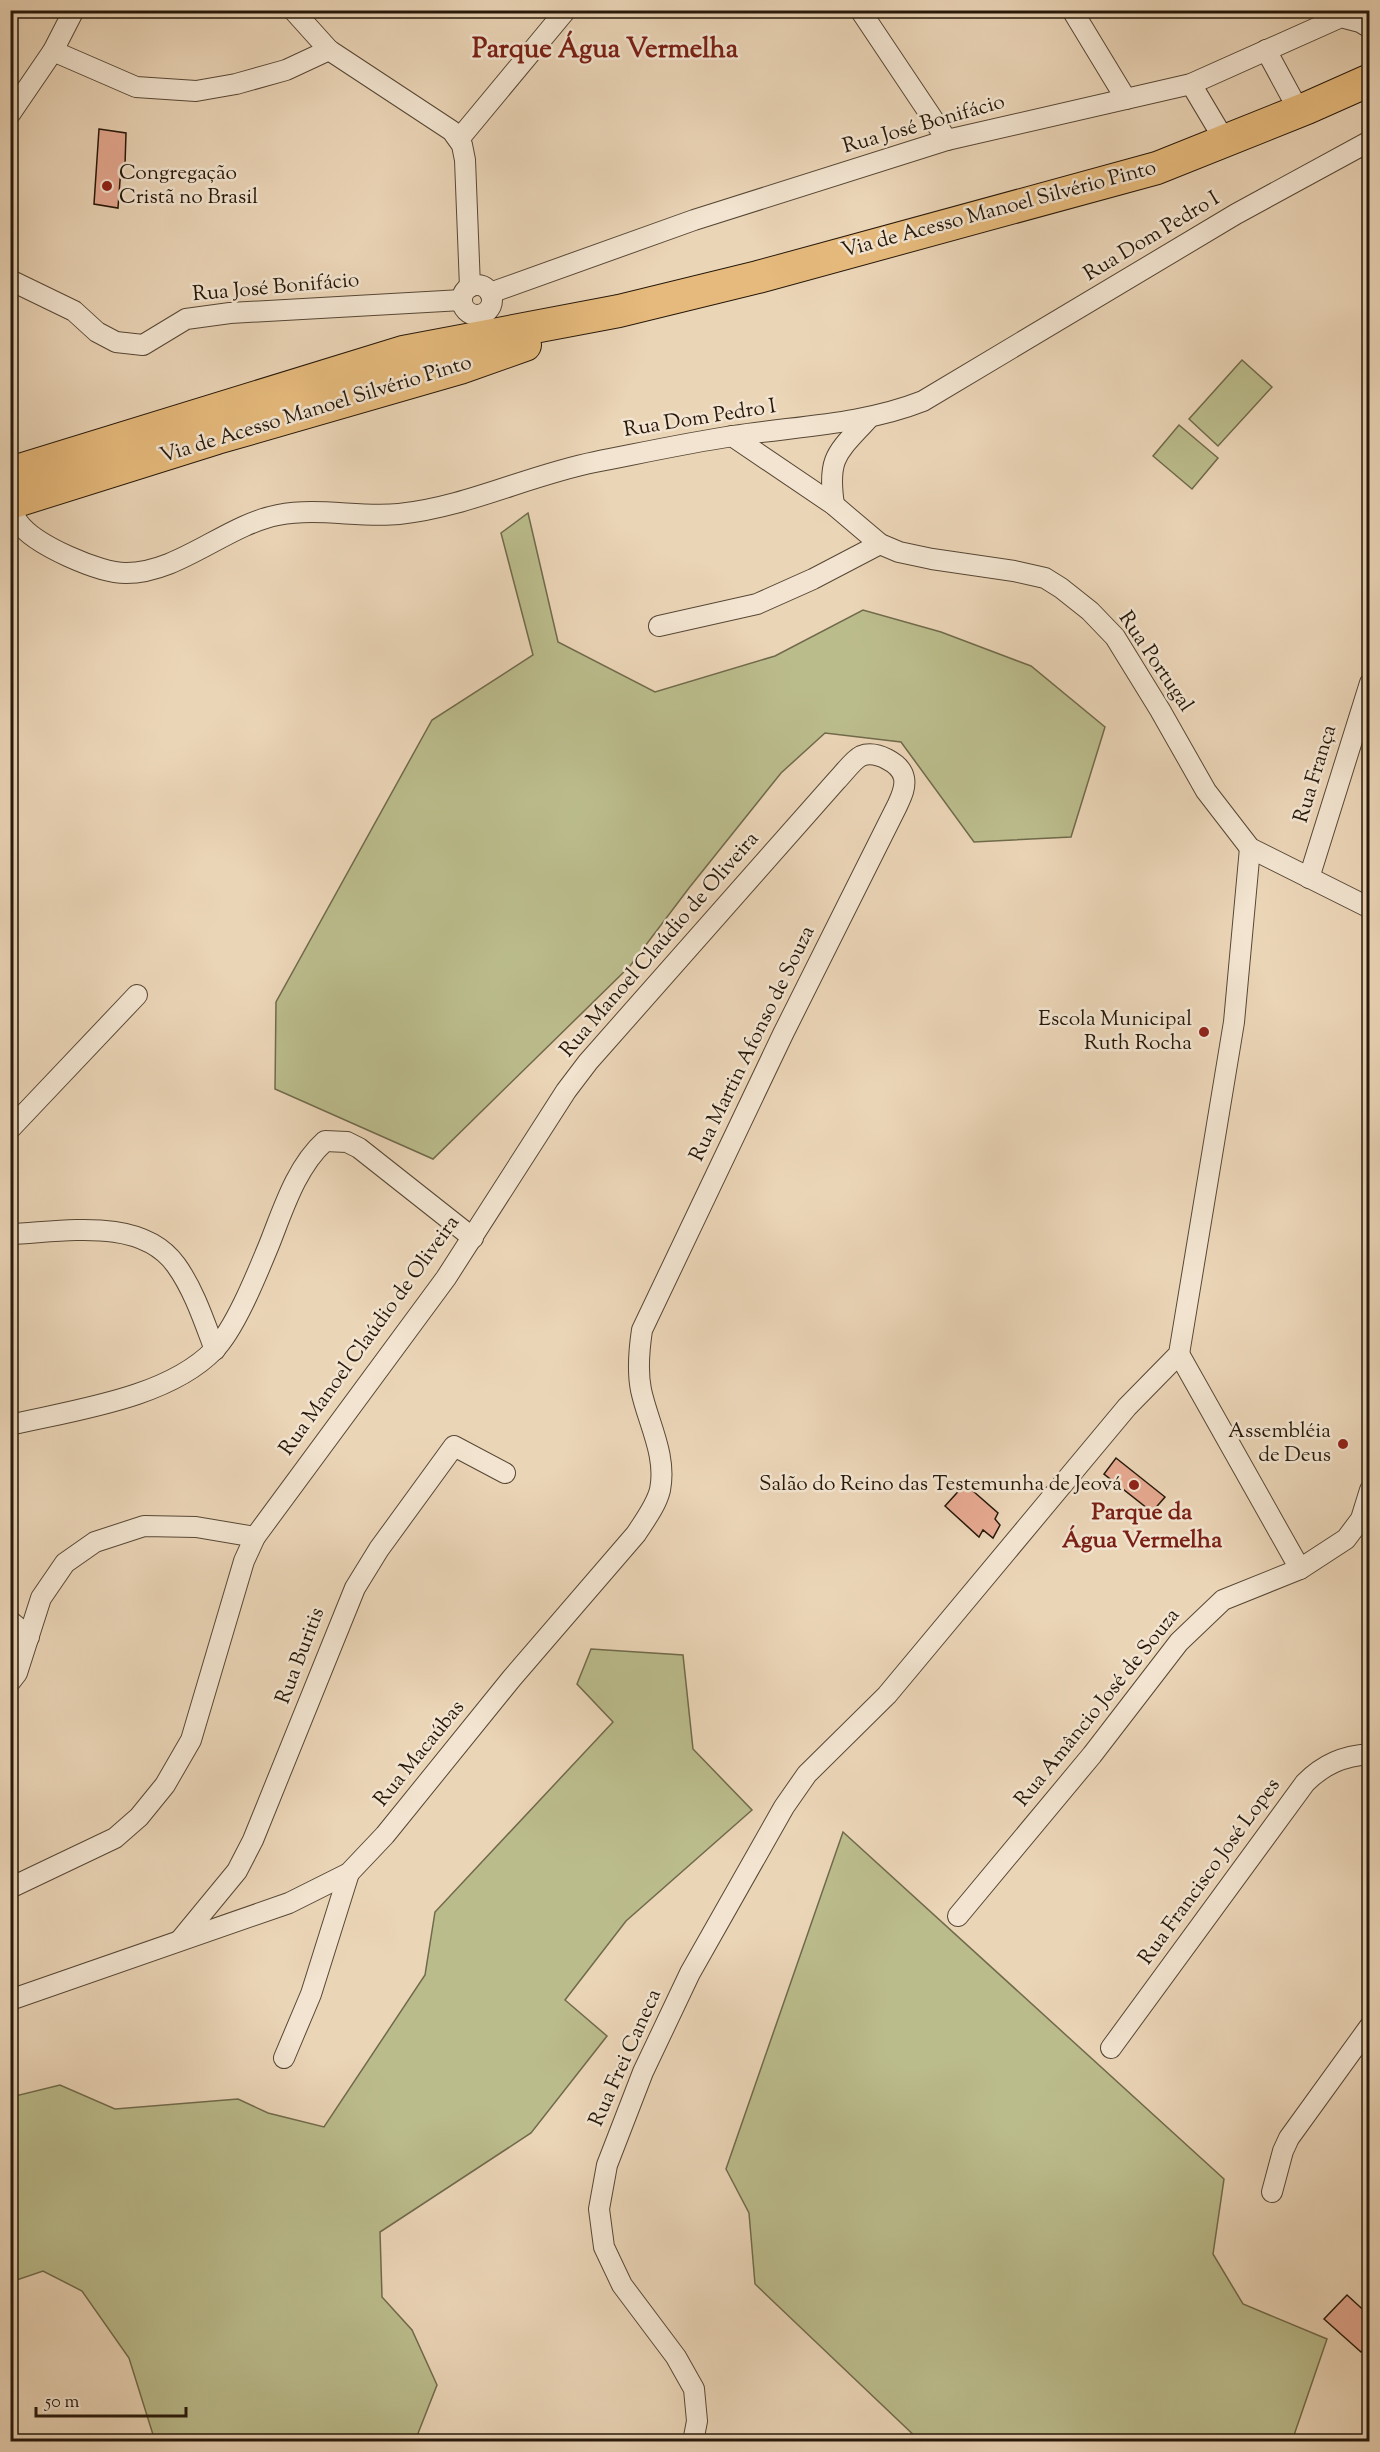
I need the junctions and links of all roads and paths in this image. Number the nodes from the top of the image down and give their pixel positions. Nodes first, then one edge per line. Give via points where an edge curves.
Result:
1 (74, 10) edge
2 (566, 10) edge
3 (860, 10) edge
4 (1072, 10) edge
5 (298, 12) edge
6 (1370, 28) edge
7 (329, 50) junction
8 (1266, 50) junction
9 (53, 51) junction
10 (1370, 80) edge
11 (1191, 84) junction
12 (1126, 99) junction
13 (12, 106) edge
14 (1299, 111) junction
15 (459, 139) junction
16 (947, 140) junction
17 (1225, 141) junction
18 (1370, 141) edge
19 (10, 280) edge
20 (467, 299) junction
21 (619, 311) junction
22 (477, 330) junction
23 (868, 419) junction
24 (732, 436) junction
25 (98, 447) junction
26 (10, 473) edge
27 (10, 488) edge
28 (10, 504) edge
29 (834, 505) junction
30 (880, 544) junction
31 (658, 626) dead end
32 (1370, 683) edge
33 (891, 762) joint
34 (1250, 848) junction
35 (1309, 878) junction
36 (1370, 908) edge
37 (137, 995) dead end
38 (10, 1129) edge
39 (10, 1234) edge
40 (473, 1238) junction
41 (215, 1350) junction
42 (639, 1353) joint
43 (1179, 1354) junction
44 (10, 1425) edge
45 (505, 1473) dead end
46 (1370, 1490) edge
47 (255, 1537) junction
48 (1300, 1569) junction
49 (10, 1621) edge
50 (29, 1637) junction
51 (10, 1682) edge
52 (1370, 1754) edge
53 (349, 1873) junction
54 (10, 1888) edge
55 (958, 1916) dead end
56 (179, 1941) junction
57 (10, 2000) edge
58 (1370, 2026) edge
59 (1111, 2048) dead end
60 (284, 2058) dead end
61 (1272, 2192) dead end
62 (693, 2442) edge

1 - 9 street
2 - 15 street
3 - 16 street
4 - 12 street
5 - 7 street
6 - 8 street, Rua José Bonifácio via 1341,17
7 - 9 street via 286,70 196,92 136,87
7 - 15 street
8 - 11 street, Rua José Bonifácio
8 - 14 street
9 - 13 street
10 - 14 main road, Via de Acesso Manoel Silvério Pinto
11 - 12 street, Rua José Bonifácio
11 - 17 street
12 - 16 street, Rua José Bonifácio
14 - 17 main road, Via de Acesso Manoel Silvério Pinto
15 - 20 street via 468,195
16 - 22 street, Rua José Bonifácio via 671,227
17 - 21 main road, Via de Acesso Manoel Silvério Pinto via 1157,168
18 - 23 street, Rua Dom Pedro I via 1236,214 923,401
19 - 20 street, Rua José Bonifácio via 74,311 97,332 116,342 143,345 186,319 230,312
20 - 22 street
20 - 22 street, Rua José Bonifácio via 480,315
20 - 22 street via 480,286
21 - 22 main road, Via de Acesso Manoel Silvério Pinto
21 - 22 main road, Via de Acesso Manoel Silvério Pinto
22 - 25 main road, Via de Acesso Manoel Silvério Pinto
22 - 28 main road, Via de Acesso Manoel Silvério Pinto via 217,438
23 - 24 street, Rua Dom Pedro I
23 - 29 street via 832,466
24 - 28 street, Rua Dom Pedro I via 591,462 437,508 399,514 280,514 256,520 197,550 138,573 98,569 70,557 19,524
24 - 29 street, Rua Portugal
25 - 26 main road, Via de Acesso Manoel Silvério Pinto
25 - 27 main road
29 - 30 street, Rua Portugal
30 - 31 street via 757,604
30 - 34 street, Rua Portugal via 932,560 1045,578 1090,610 1114,637 1206,791
32 - 35 street, Rua França
33 - 40 street, Rua Manoel Claúdio de Oliveira via 875,755 861,756 822,795 588,1062
33 - 42 street, Rua Martin Afonso de Souza via 904,778 897,806 649,1312
34 - 35 street, Rua Portugal
34 - 43 street via 1234,1022
35 - 36 street, Rua Portugal
37 - 38 street
39 - 41 street via 109,1230 154,1243 176,1264 194,1296
40 - 41 street via 359,1148 347,1142 325,1141 289,1194 235,1318
40 - 47 street, Rua Manoel Claúdio de Oliveira
41 - 44 street via 180,1377 141,1393
42 - 53 street, Rua Macaúbas via 641,1389 663,1467 660,1491 651,1512 385,1835
43 - 48 street
43 - 62 street, Rua Frei Caneca via 1127,1407 887,1695 807,1774 784,1807 690,1973 643,2072 606,2165 599,2209 604,2247 622,2285 676,2357 694,2389 697,2421
45 - 56 street, Rua Buritis via 454,1446 379,1549 337,1628 243,1860 217,1899
46 - 48 street, Rua Amâncio José de Souza via 1361,1519 1346,1539
47 - 50 street via 196,1527 144,1526 95,1542 65,1563 41,1598
47 - 54 street, Rua Manoel Claúdio de Oliveira via 244,1561 191,1740 165,1785 139,1817 115,1838
48 - 55 street, Rua Amâncio José de Souza via 1223,1600 1179,1642 1092,1755
49 - 50 street
50 - 51 street
52 - 59 street, Rua Francisco José Lopes via 1330,1763 1305,1783
53 - 56 street, Rua Macaúbas via 289,1903
53 - 60 street via 311,1994
56 - 57 street, Rua Macaúbas
58 - 61 street via 1289,2138

